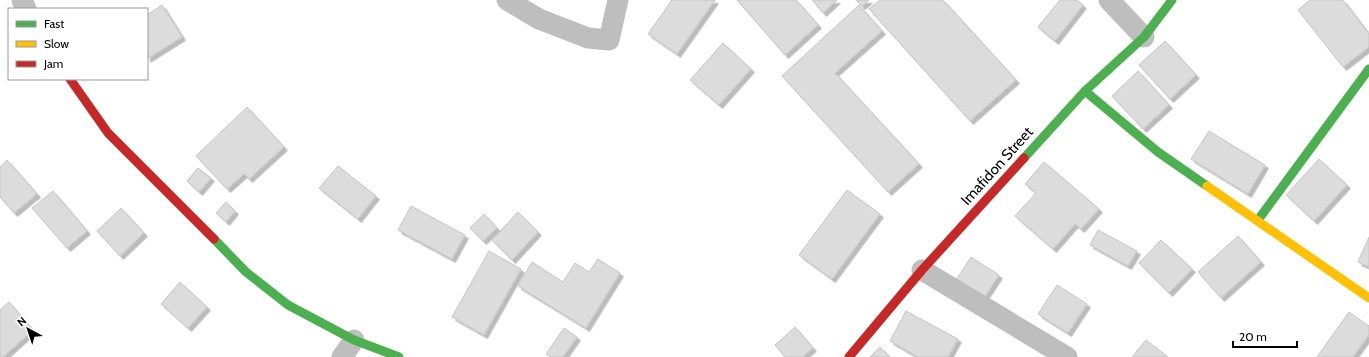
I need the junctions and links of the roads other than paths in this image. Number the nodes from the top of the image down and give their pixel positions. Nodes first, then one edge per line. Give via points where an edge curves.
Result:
1 (507, 0) edge
2 (618, 0) edge
3 (1109, 0) edge
4 (1172, 0) edge
5 (1144, 37) junction
6 (1369, 69) edge
7 (71, 80) edge
8 (1085, 91) junction
9 (1258, 220) junction
10 (922, 270) junction
11 (1369, 298) edge
12 (354, 340) junction
13 (342, 357) edge
14 (399, 357) edge
15 (850, 357) edge
16 (1067, 357) edge

1 - 2 street via 539,19 588,38 609,40
3 - 5 street
4 - 5 street, Imafidon Street
5 - 8 street, Imafidon Street
6 - 9 street
7 - 12 street via 108,134 246,272 288,305
8 - 9 street via 1158,152
8 - 10 street, Imafidon Street
9 - 11 street
10 - 15 street, Imafidon Street
10 - 16 street
12 - 13 street
12 - 14 street

